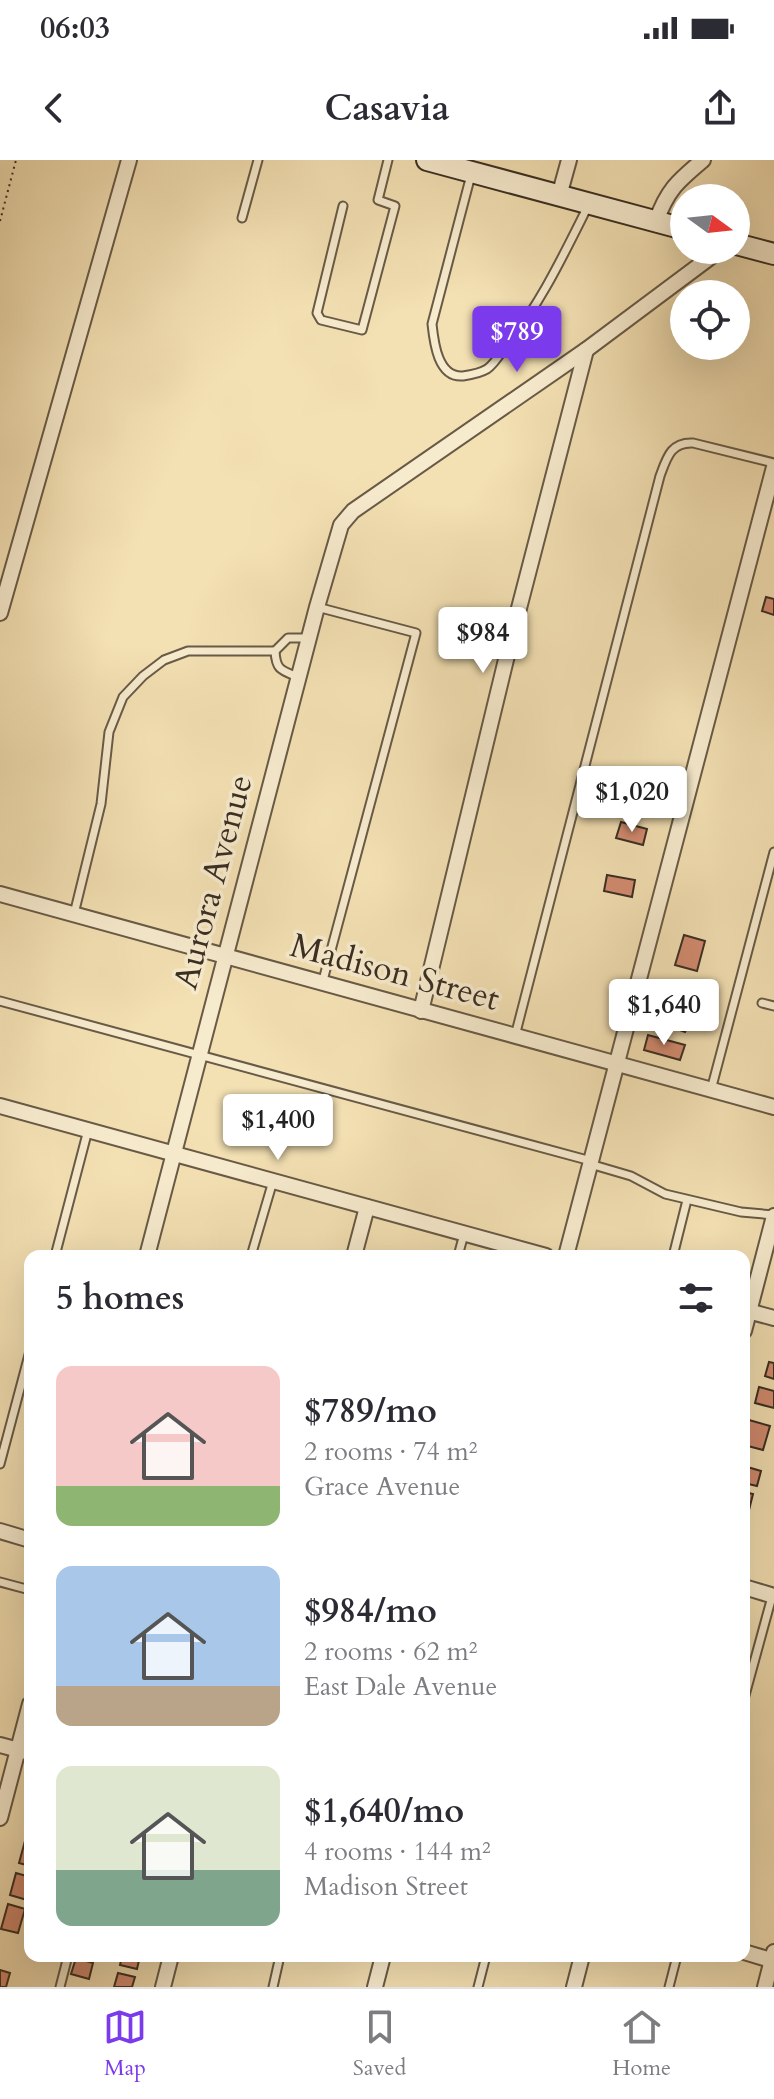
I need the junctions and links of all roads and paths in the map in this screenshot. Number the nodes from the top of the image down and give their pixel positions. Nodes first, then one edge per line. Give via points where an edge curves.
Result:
1 (16, 160) edge
2 (129, 160) edge
3 (258, 160) edge
4 (388, 160) edge
5 (427, 160) edge
6 (569, 160) edge
7 (703, 160) edge
8 (472, 172) junction
9 (559, 196) junction
10 (589, 204) junction
11 (343, 206) dead end
12 (242, 218) dead end
13 (0, 221) edge
14 (656, 222) junction
15 (670, 226) edge
16 (750, 248) edge
17 (774, 254) edge
18 (701, 264) edge
19 (586, 350) junction
20 (774, 466) edge
21 (317, 607) junction
22 (0, 613) edge
23 (309, 638) junction
24 (275, 651) junction
25 (298, 677) junction
26 (774, 852) edge
27 (0, 894) edge
28 (74, 914) junction
29 (225, 956) junction
30 (322, 984) junction
31 (0, 1001) edge
32 (762, 1003) dead end
33 (774, 1006) edge
34 (421, 1011) junction
35 (515, 1036) junction
36 (199, 1056) junction
37 (617, 1064) junction
38 (711, 1090) junction
39 (774, 1107) edge
40 (0, 1108) edge
41 (88, 1130) junction
42 (173, 1154) junction
43 (591, 1163) junction
44 (273, 1181) junction
45 (687, 1200) junction
46 (367, 1207) junction
47 (774, 1215) edge
48 (464, 1234) junction
49 (57, 1250) edge
50 (149, 1250) edge
51 (253, 1250) edge
52 (356, 1250) edge
53 (460, 1250) edge
54 (524, 1250) edge
55 (568, 1250) edge
56 (674, 1250) edge
57 (750, 1297) edge
58 (750, 1312) edge
59 (774, 1318) edge
60 (24, 1374) edge
61 (0, 1464) edge
62 (0, 1531) edge
63 (24, 1538) edge
64 (0, 1582) edge
65 (24, 1588) edge
66 (750, 1588) edge
67 (774, 1594) edge
68 (750, 1678) edge
69 (0, 1745) edge
70 (24, 1752) edge
71 (0, 1818) edge
72 (750, 1953) edge
73 (773, 1958) edge
74 (66, 1962) edge
75 (169, 1962) edge
76 (279, 1962) edge
77 (381, 1962) edge
78 (484, 1962) edge
79 (580, 1962) edge
80 (675, 1962) edge
81 (60, 1987) edge
82 (163, 1987) edge
83 (273, 1987) edge
84 (375, 1987) edge
85 (478, 1987) edge
86 (574, 1987) edge
87 (669, 1987) edge
88 (765, 1987) edge

1 - 13 path
2 - 22 street
3 - 12 lane
4 - 11 lane via 378,200 395,206 362,330 321,320 317,313
5 - 8 main road
6 - 9 street
7 - 14 street via 675,184
8 - 9 main road
8 - 10 lane via 432,324 444,369 452,375 487,369 514,338
9 - 10 main road
10 - 14 main road
14 - 15 main road
16 - 17 main road
18 - 19 street
19 - 21 street, Aurora Avenue via 353,511 341,525
19 - 34 street
20 - 35 lane via 693,443 677,446 667,456
20 - 37 street
21 - 23 street, Aurora Avenue
21 - 30 lane via 416,633
23 - 24 lane via 288,638
23 - 25 street, Aurora Avenue
24 - 25 lane via 281,670
24 - 28 lane via 188,651 164,660 123,697 109,732 101,804
25 - 29 street, Aurora Avenue
26 - 38 lane
27 - 28 street, Madison Street
28 - 29 street, Madison Street
29 - 30 street, Madison Street
29 - 36 street, Aurora Avenue
30 - 34 street, Madison Street
31 - 36 lane
32 - 33 lane
34 - 35 street, Madison Street
35 - 37 street, Madison Street
36 - 42 street, Aurora Avenue
36 - 43 lane
37 - 38 street, Madison Street
37 - 43 street
38 - 39 street, Madison Street
40 - 41 street
41 - 42 street
41 - 49 lane
42 - 44 street
42 - 50 street, Aurora Avenue
43 - 45 lane
43 - 55 street
44 - 46 street
44 - 51 lane
45 - 47 lane
45 - 56 lane
46 - 48 street
46 - 52 street
47 - 57 street
48 - 53 lane
48 - 54 street
58 - 59 street
60 - 61 lane
62 - 63 street
64 - 65 lane
66 - 67 street
67 - 68 lane
69 - 70 street
70 - 71 street
72 - 73 street
73 - 88 street
74 - 81 lane
75 - 82 street
76 - 83 lane
77 - 84 street
78 - 85 lane
79 - 86 street
80 - 87 lane

